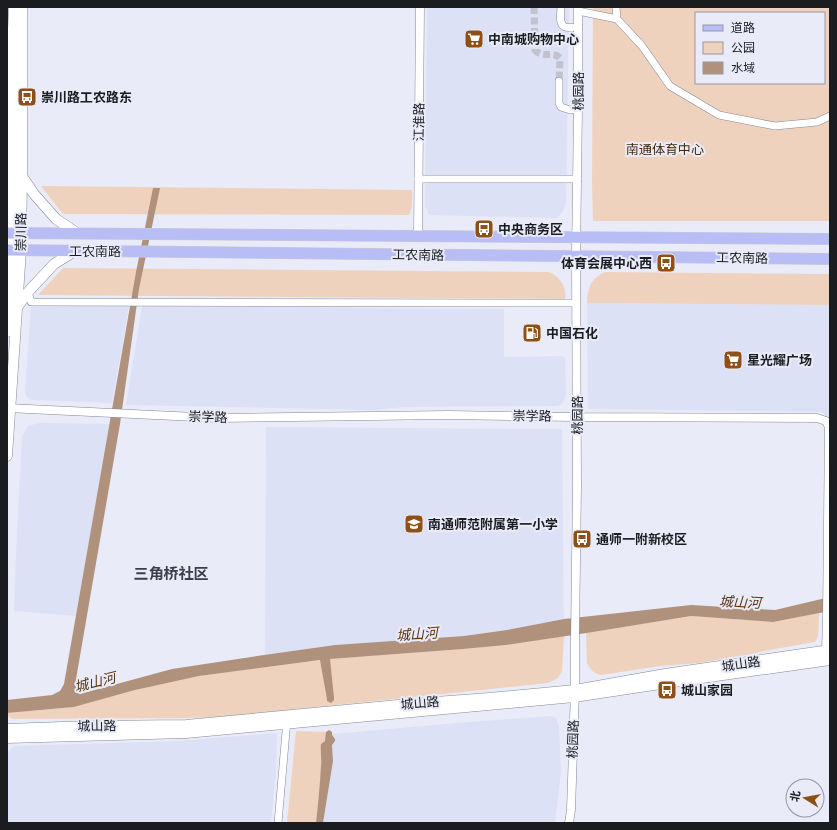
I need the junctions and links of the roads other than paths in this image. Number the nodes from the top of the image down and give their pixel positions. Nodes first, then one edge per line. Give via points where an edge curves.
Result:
1 (14, 7) edge
2 (22, 7) edge
3 (420, 7) edge
4 (561, 7) edge
5 (616, 7) edge
6 (578, 9) edge
7 (616, 19) junction
8 (578, 27) junction
9 (14, 29) edge
10 (559, 81) tunnel mouth
11 (578, 109) junction
12 (830, 116) edge
13 (14, 175) edge
14 (418, 179) junction
15 (578, 179) junction
16 (7, 185) edge
17 (13, 233) edge
18 (77, 233) junction
19 (418, 237) junction
20 (577, 237) junction
21 (830, 239) edge
22 (13, 250) edge
23 (75, 251) junction
24 (576, 256) junction
25 (830, 259) edge
26 (28, 292) junction
27 (10, 303) edge
28 (576, 303) junction
29 (7, 332) edge
30 (9, 408) edge
31 (576, 417) junction
32 (7, 456) edge
33 (829, 654) edge
34 (575, 694) junction
35 (287, 720) junction
36 (7, 729) edge
37 (7, 738) edge
38 (278, 823) edge
39 (569, 823) edge

1 - 9 main road, 崇川路
2 - 9 main road, 崇川路
3 - 14 street, 江淮路
4 - 8 street via 562,24 565,27
5 - 7 street
6 - 7 street
6 - 8 street, 桃园路
7 - 12 street via 642,46 670,86 719,115 775,126 817,122
8 - 11 street, 桃园路
9 - 13 main road, 崇川路
10 - 11 street via 561,107
11 - 15 street, 桃园路
13 - 16 main road
13 - 17 main road, 崇川路
13 - 18 main road via 56,219
14 - 15 street
14 - 19 street, 江淮路
15 - 20 street, 桃园路
17 - 18 main road, 工农南路
17 - 22 main road, 崇川路
18 - 19 main road, 工农南路
19 - 20 main road, 工农南路
20 - 21 main road, 工农南路
20 - 24 street, 桃园路
22 - 23 main road, 工农南路
22 - 27 main road, 崇川路
23 - 24 main road, 工农南路
23 - 26 main road via 54,264
24 - 25 main road, 工农南路
24 - 28 street, 桃园路
26 - 27 main road
26 - 28 street via 31,302
27 - 29 main road, 崇川路
27 - 30 main road, 崇川路
28 - 31 street, 桃园路
30 - 31 street, 崇学路 via 217,418 448,415
30 - 32 main road, 崇川路
31 - 33 street, 崇学路 via 817,418 826,421 829,427
31 - 34 street, 桃园路
33 - 34 main road, 城山路 via 674,682
34 - 35 main road, 城山路
34 - 39 street, 桃园路
35 - 36 main road, 城山路
35 - 37 main road, 城山路 via 186,733
35 - 38 street

